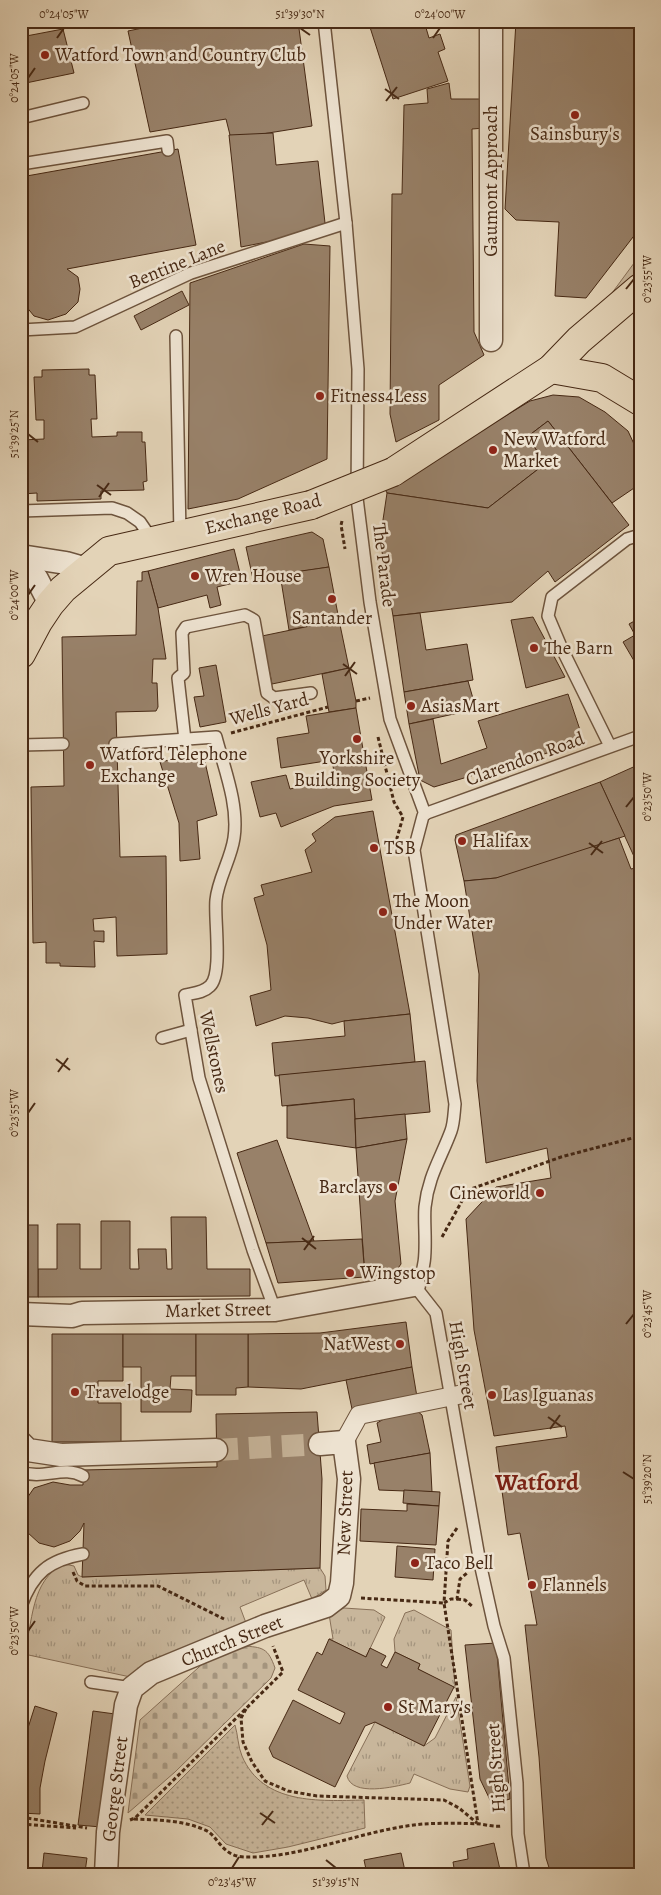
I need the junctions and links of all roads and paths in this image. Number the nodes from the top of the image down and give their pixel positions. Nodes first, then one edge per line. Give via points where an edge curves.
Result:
1 (324, 21) edge
2 (491, 21) edge
3 (83, 103) dead end
4 (21, 118) edge
5 (168, 150) dead end
6 (21, 164) edge
7 (346, 223) junction
8 (640, 288) edge
9 (21, 330) edge
10 (176, 336) dead end
11 (491, 340) dead end
12 (551, 369) junction
13 (640, 401) edge
14 (21, 511) edge
15 (180, 534) junction
16 (640, 535) edge
17 (152, 541) junction
18 (21, 557) edge
19 (88, 569) junction
20 (50, 604) junction
21 (21, 654) edge
22 (311, 693) dead end
23 (328, 707) dead end
24 (216, 736) junction
25 (640, 736) edge
26 (186, 740) junction
27 (63, 744) dead end
28 (115, 744) dead end
29 (21, 745) edge
30 (610, 746) junction
31 (394, 802) dead end
32 (424, 815) junction
33 (398, 847) dead end
34 (191, 1030) junction
35 (162, 1038) dead end
36 (640, 1136) edge
37 (440, 1241) dead end
38 (414, 1285) junction
39 (276, 1310) junction
40 (21, 1314) edge
41 (457, 1396) junction
42 (344, 1442) junction
43 (21, 1444) edge
44 (320, 1444) tunnel mouth
45 (216, 1450) tunnel mouth
46 (21, 1472) edge
47 (83, 1476) dead end
48 (471, 1510) junction
49 (78, 1555) joint
50 (460, 1579) dead end
51 (341, 1590) junction
52 (457, 1599) junction
53 (465, 1600) dead end
54 (444, 1603) junction
55 (21, 1606) edge
56 (227, 1620) dead end
57 (265, 1626) junction
58 (91, 1682) dead end
59 (129, 1696) junction
60 (247, 1706) junction
61 (21, 1817) edge
62 (21, 1824) edge
63 (478, 1824) junction
64 (112, 1825) junction
65 (518, 1826) junction
66 (106, 1874) edge
67 (524, 1874) edge

1 - 7 lane, The Parade
2 - 11 street, Gaumont Approach
3 - 4 lane
5 - 6 lane via 167,141
7 - 9 lane, Bentine Lane via 192,273 75,327
7 - 32 lane, The Parade via 358,369 358,498 370,602 390,718
8 - 12 main road, Exchange Road via 579,340
10 - 15 lane
12 - 13 main road via 602,378
12 - 15 main road, Exchange Road, bridge via 393,472 311,506
14 - 17 lane via 112,508 140,522
15 - 17 main road, Exchange Road
16 - 30 lane via 627,539 552,597 548,616
17 - 19 main road, Exchange Road via 109,551
18 - 19 street
18 - 20 street
19 - 20 main road, Exchange Road
20 - 21 main road, Exchange Road
22 - 26 lane via 274,698 267,693 254,620 245,615 186,627 182,633 184,672 178,678
23 - 24 path, Wells Yard
24 - 26 lane
24 - 34 lane, Wellstones via 233,806 234,836 216,899 217,968 211,985 200,992 185,995
25 - 30 lane, Clarendon Road
26 - 28 lane
27 - 29 lane
30 - 32 lane, Clarendon Road
31 - 33 path via 402,817
32 - 38 lane via 414,850 455,1104 452,1129 434,1169 425,1206 424,1262 420,1280
34 - 35 lane
34 - 39 lane, Wellstones via 199,1078 253,1250
36 - 37 path via 561,1157 468,1190
38 - 39 street, Market Street
38 - 41 lane, High Street via 436,1313
39 - 40 street, Market Street via 82,1313 72,1316
41 - 42 street via 359,1415
41 - 48 lane, High Street
42 - 44 street
42 - 51 street, New Street via 349,1479
43 - 45 street via 28,1450 61,1455
46 - 47 lane via 34,1476 74,1471
48 - 54 path via 448,1541
48 - 65 lane, High Street via 494,1626 504,1658 517,1782
49 - 55 lane via 65,1557 44,1568
49 - 56 path via 72,1569 76,1581 85,1586 158,1586
50 - 52 path
51 - 54 path
51 - 57 street, Church Street via 326,1606
52 - 53 path
52 - 54 path
54 - 63 path
57 - 59 street, Church Street via 151,1673
57 - 60 path via 283,1672
58 - 59 lane
59 - 64 street, George Street
60 - 63 path via 241,1718 243,1742 265,1781 288,1791 317,1796 444,1800
60 - 64 path
61 - 64 path
62 - 64 path
63 - 64 path via 422,1824 267,1857 240,1857 222,1848 207,1830 187,1824 157,1820
63 - 65 path
64 - 66 street, George Street
65 - 67 lane, High Street

